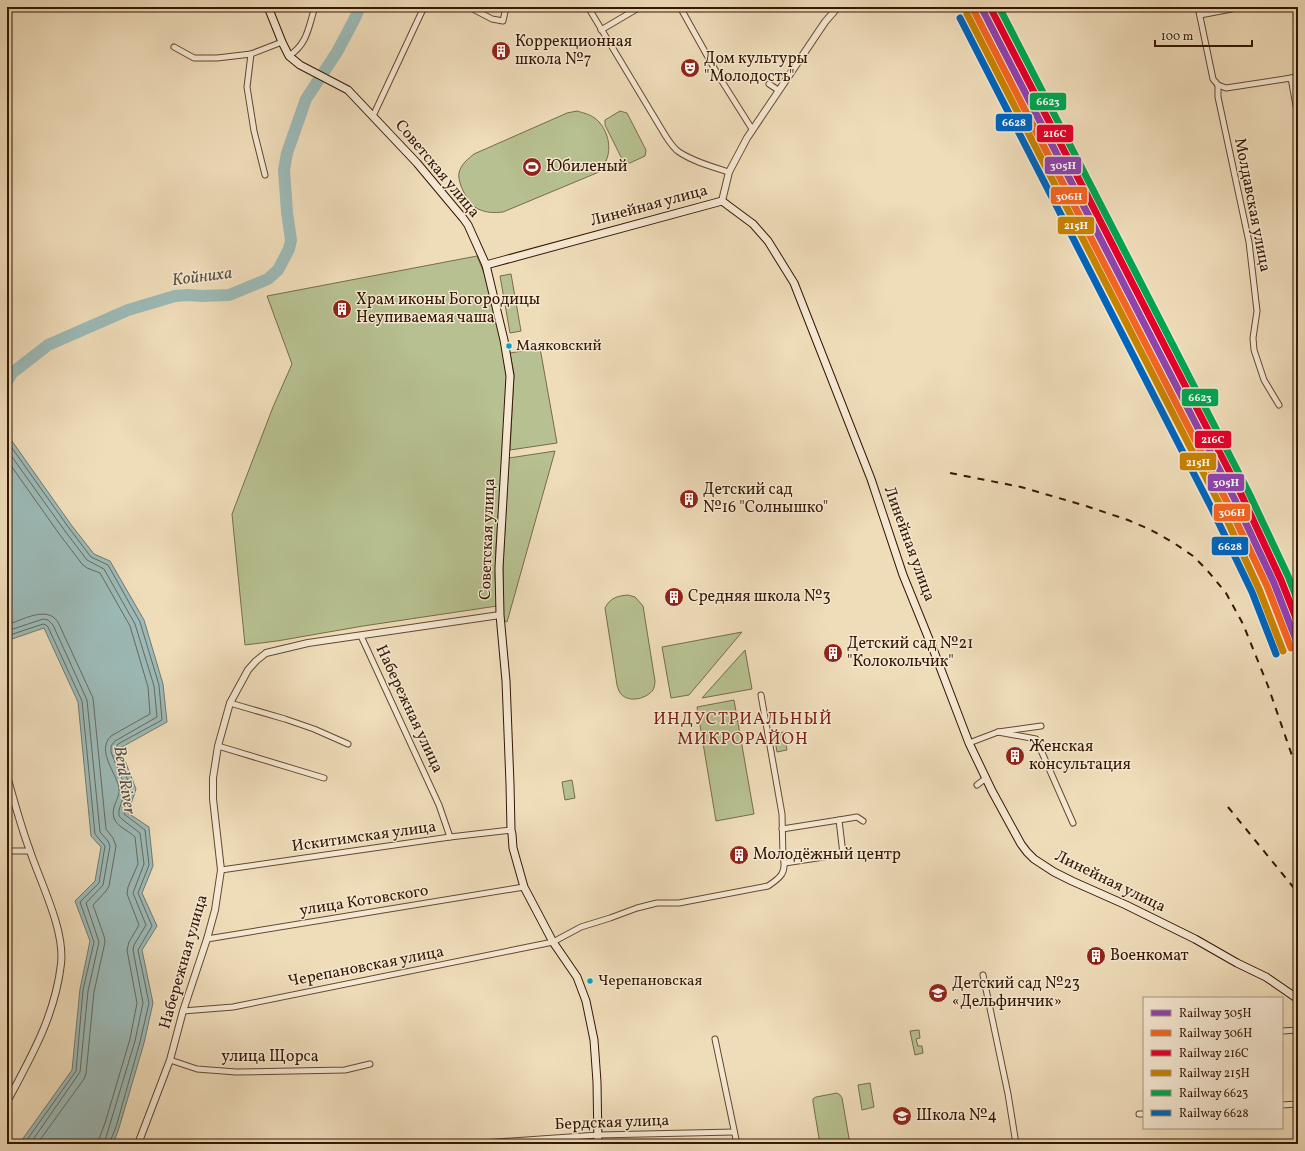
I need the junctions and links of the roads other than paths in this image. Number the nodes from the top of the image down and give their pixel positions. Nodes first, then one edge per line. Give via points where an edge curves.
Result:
1 (268, 7) edge
2 (315, 7) edge
3 (424, 7) edge
4 (469, 7) edge
5 (506, 7) edge
6 (588, 7) edge
7 (640, 7) edge
8 (680, 7) edge
9 (838, 7) edge
10 (1198, 7) edge
11 (1242, 7) edge
12 (1200, 16) junction
13 (601, 30) junction
14 (282, 42) junction
15 (174, 48) dead end
16 (251, 54) junction
17 (289, 56) junction
18 (1298, 77) edge
19 (1290, 78) junction
20 (769, 84) dead end
21 (1218, 85) junction
22 (778, 90) junction
23 (372, 116) junction
24 (1298, 117) edge
25 (752, 129) junction
26 (730, 172) junction
27 (265, 175) dead end
28 (722, 201) junction
29 (486, 265) junction
30 (1279, 406) dead end
31 (500, 615) junction
32 (361, 636) junction
33 (761, 695) dead end
34 (230, 703) junction
35 (1041, 726) dead end
36 (998, 732) junction
37 (969, 743) junction
38 (348, 744) dead end
39 (218, 746) junction
40 (7, 776) edge
41 (324, 778) dead end
42 (986, 778) junction
43 (977, 785) dead end
44 (839, 820) junction
45 (863, 821) dead end
46 (1073, 823) dead end
47 (782, 829) junction
48 (511, 830) junction
49 (450, 837) junction
50 (29, 851) junction
51 (7, 852) edge
52 (785, 864) junction
53 (221, 870) junction
54 (524, 888) junction
55 (208, 939) junction
56 (553, 942) junction
57 (982, 975) dead end
58 (1298, 999) edge
59 (183, 1011) junction
60 (1298, 1030) edge
61 (1283, 1031) edge
62 (715, 1039) dead end
63 (170, 1060) junction
64 (370, 1064) dead end
65 (7, 1102) edge
66 (1298, 1104) edge
67 (1283, 1105) edge
68 (734, 1132) junction
69 (598, 1135) junction
70 (514, 1143) edge
71 (138, 1144) edge
72 (467, 1144) edge
73 (598, 1144) edge
74 (737, 1144) edge
75 (1016, 1144) edge

1 - 14 main road, Советская улица
2 - 17 street via 305,41
3 - 23 street
4 - 5 street via 492,19 503,21
6 - 13 street
7 - 13 street
8 - 25 street
9 - 22 street
10 - 12 street, Молдавская улица
11 - 12 street
12 - 21 street, Молдавская улица via 1213,79
13 - 26 street via 664,135 678,152 703,164
14 - 16 street
14 - 17 main road, Советская улица
15 - 16 street via 194,58
16 - 27 street via 247,86 254,131
17 - 23 main road, Советская улица via 300,65 348,90
18 - 19 street
19 - 21 street via 1226,88
19 - 24 street
20 - 22 street
21 - 30 street, Молдавская улица via 1218,97 1249,242 1256,311 1254,350 1264,380
22 - 25 street
23 - 29 main road, Советская улица via 417,163 468,225
25 - 26 street
26 - 28 street
28 - 29 main road, Линейная улица
28 - 37 main road, Линейная улица via 753,224 768,240 794,283 871,479 903,575
29 - 31 main road, Советская улица via 510,376 499,568
31 - 32 street, Набережная улица
31 - 48 main road, Советская улица via 505,669
32 - 34 street, Набережная улица via 308,643 266,653 248,670
32 - 49 street, Набережная улица via 439,805
33 - 47 street via 782,814
34 - 38 street via 314,729
34 - 39 street, Набережная улица
35 - 36 street
36 - 37 street
36 - 46 street via 1036,739
37 - 42 main road, Линейная улица
39 - 41 street
39 - 53 street, Набережная улица via 213,799
40 - 50 street
42 - 43 street
42 - 58 main road, Линейная улица via 1021,844 1042,864 1066,878 1195,939 1266,977
44 - 45 street via 857,817
44 - 47 street
44 - 52 street via 843,854
47 - 52 street
48 - 49 street, Искитимская улица
48 - 54 main road, Советская улица
49 - 53 street, Искитимская улица
50 - 51 street
50 - 65 street via 60,938 61,963 53,1005 38,1043
52 - 56 street, Черепановская улица via 783,873 768,886 679,903 657,903 637,908 580,927
53 - 55 street, Набережная улица
54 - 55 street, улица Котовского
54 - 56 main road, Советская улица
55 - 59 street, Набережная улица
56 - 59 street, Черепановская улица via 233,1007
56 - 69 main road, Советская улица via 577,977 586,1001 594,1040
57 - 75 street via 1008,1094
59 - 63 street, Набережная улица
60 - 61 street
62 - 68 street
63 - 64 street, улица Щорса via 197,1069 236,1072 345,1070
63 - 71 street, Набережная улица
66 - 67 street
68 - 69 street, Бердская улица
68 - 74 street
69 - 70 street, Бердская улица
69 - 73 main road, Советская улица
70 - 72 street, Бердская улица

